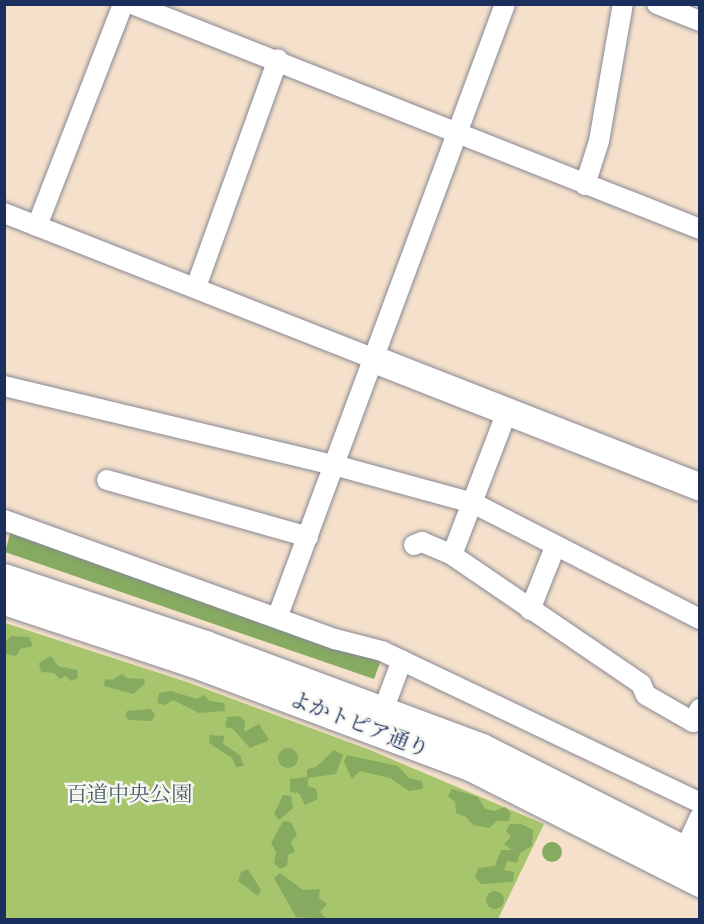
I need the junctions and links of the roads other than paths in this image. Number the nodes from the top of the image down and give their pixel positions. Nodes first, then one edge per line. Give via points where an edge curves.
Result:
1 (123, 4) edge
2 (132, 4) edge
3 (505, 4) edge
4 (623, 4) edge
5 (657, 4) edge
6 (699, 21) edge
7 (278, 59) junction
8 (459, 133) junction
9 (585, 185) junction
10 (4, 213) edge
11 (37, 226) junction
12 (699, 229) edge
13 (196, 287) junction
14 (374, 359) junction
15 (4, 386) edge
16 (507, 412) junction
17 (334, 465) junction
18 (107, 480) dead end
19 (699, 487) edge
20 (472, 503) junction
21 (4, 520) edge
22 (308, 537) junction
23 (414, 545) dead end
24 (555, 548) junction
25 (452, 555) junction
26 (4, 577) edge
27 (4, 601) edge
28 (280, 610) dead end
29 (530, 610) junction
30 (699, 619) edge
31 (402, 660) junction
32 (384, 708) junction
33 (699, 709) edge
34 (699, 802) edge
35 (699, 817) edge
36 (692, 853) edge
37 (699, 883) edge

1 - 11 street
2 - 7 street
3 - 8 street
4 - 9 street via 598,141
5 - 6 street
7 - 8 street
7 - 13 street
8 - 9 street
8 - 14 street
9 - 12 street
10 - 11 street
11 - 13 street
13 - 14 street
14 - 16 street
14 - 17 street
15 - 17 street
16 - 19 street
16 - 20 street
17 - 20 street
17 - 22 street
18 - 22 street
20 - 24 street
20 - 25 street
21 - 31 street
22 - 28 street
23 - 25 street via 422,542
24 - 29 street
24 - 30 street
25 - 29 street
26 - 32 street, よかトピア通り
27 - 37 street, よかトピア通り via 192,663 470,767
29 - 33 street via 641,684 646,695 693,722
31 - 32 street
31 - 34 street
32 - 36 street, よかトピア通り via 536,772
35 - 36 street

